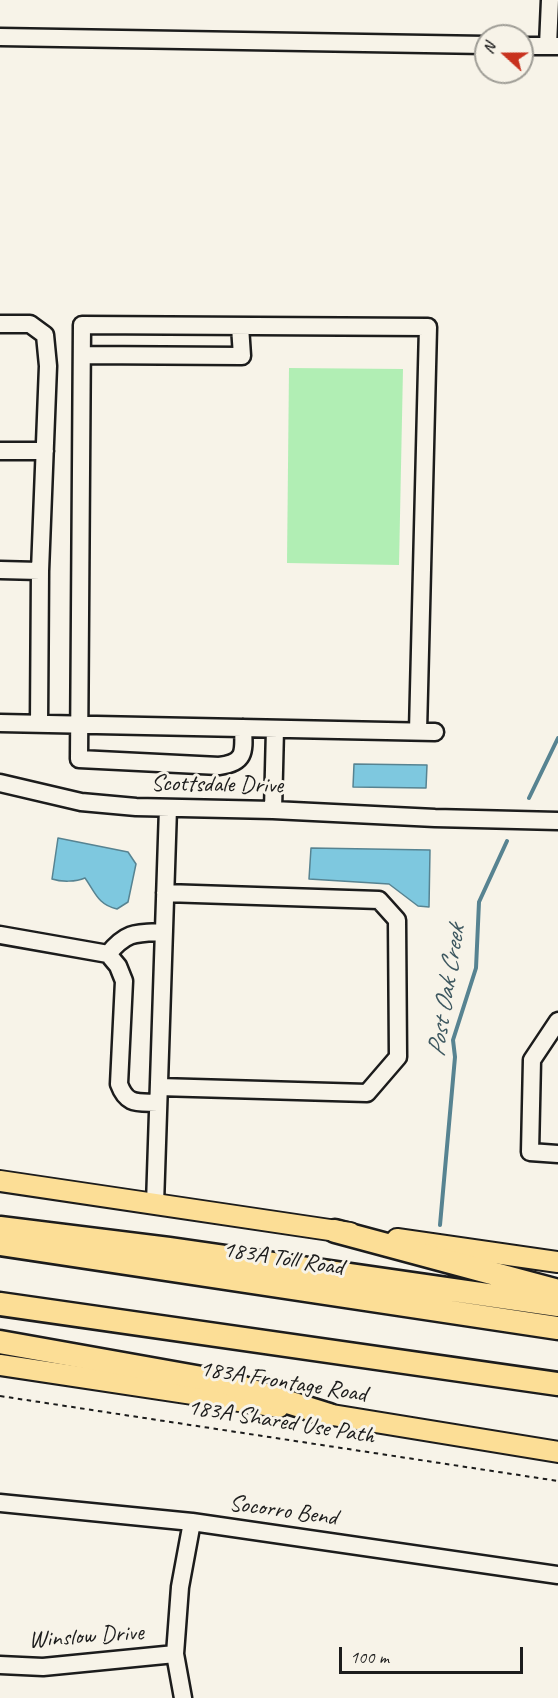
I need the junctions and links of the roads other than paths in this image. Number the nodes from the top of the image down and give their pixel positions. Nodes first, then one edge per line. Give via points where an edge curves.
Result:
1 (550, 0) edge
2 (0, 37) edge
3 (474, 45) edge
4 (534, 46) edge
5 (553, 46) edge
6 (0, 324) edge
7 (240, 326) junction
8 (82, 356) junction
9 (0, 451) edge
10 (45, 451) junction
11 (0, 570) edge
12 (40, 571) junction
13 (0, 723) edge
14 (39, 724) junction
15 (80, 725) junction
16 (243, 728) junction
17 (275, 729) junction
18 (0, 783) edge
19 (168, 808) junction
20 (273, 810) junction
21 (558, 821) edge
22 (165, 893) junction
23 (164, 932) junction
24 (0, 935) edge
25 (108, 954) junction
26 (558, 1021) edge
27 (158, 1095) junction
28 (558, 1155) edge
29 (0, 1180) edge
30 (155, 1204) junction
31 (0, 1228) edge
32 (335, 1230) junction
33 (0, 1244) edge
34 (558, 1262) edge
35 (558, 1291) edge
36 (0, 1304) edge
37 (558, 1305) edge
38 (558, 1328) edge
39 (0, 1342) edge
40 (0, 1365) edge
41 (558, 1384) edge
42 (329, 1415) junction
43 (558, 1452) edge
44 (0, 1503) edge
45 (192, 1522) junction
46 (558, 1575) edge
47 (175, 1654) junction
48 (0, 1665) edge
49 (183, 1698) edge

1 - 5 street
2 - 3 street
4 - 5 street
6 - 10 street via 30,324 45,336
7 - 8 street via 82,325
7 - 8 street via 242,356
7 - 17 street via 428,327 426,731
8 - 15 street
9 - 10 street
10 - 12 street
11 - 12 street
12 - 14 street
13 - 14 street
14 - 15 street
15 - 16 street
15 - 16 street via 79,759 219,766 232,765 240,759 244,749
16 - 17 street
17 - 20 street
18 - 19 street, Scottsdale Drive via 81,802
19 - 20 street, Scottsdale Drive
19 - 22 street
20 - 21 street, Scottsdale Drive
22 - 23 street
22 - 27 street via 379,900 397,920 398,1057 367,1093
23 - 25 street via 134,933
23 - 27 street
24 - 25 street
25 - 27 street via 124,981 119,1084 123,1095 134,1102
26 - 28 street via 532,1060 530,1152
27 - 30 street
29 - 30 main road
30 - 32 main road
31 - 37 highway
32 - 34 main road
32 - 35 highway
33 - 38 highway, 183A Toll Road
36 - 41 highway
39 - 42 highway via 224,1382
40 - 42 main road, 183A Frontage Road
42 - 43 main road, 183A Frontage Road
44 - 45 street, Socorro Bend
45 - 46 street, Socorro Bend
45 - 47 street via 180,1587
47 - 48 street, Winslow Drive via 43,1667
47 - 49 street

